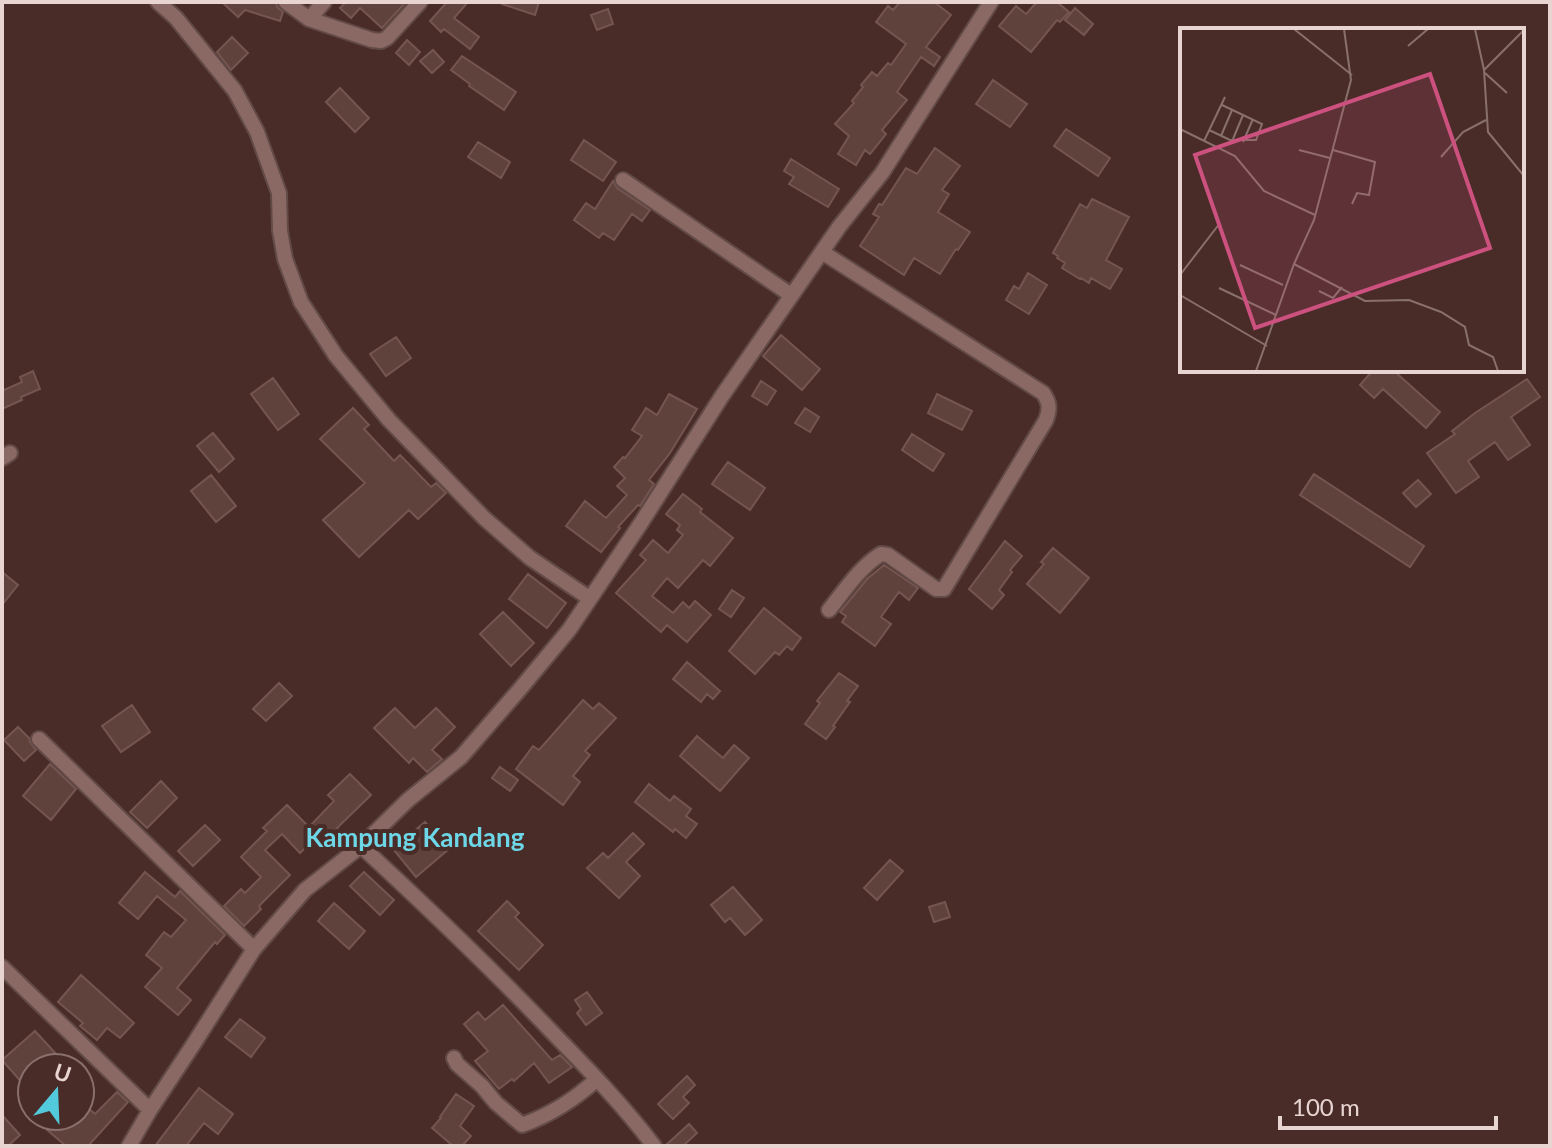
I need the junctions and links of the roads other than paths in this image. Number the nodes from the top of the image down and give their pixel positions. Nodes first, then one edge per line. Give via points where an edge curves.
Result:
1 (158, 2) edge
2 (286, 2) edge
3 (324, 2) edge
4 (420, 2) edge
5 (991, 2) edge
6 (309, 19) junction
7 (623, 180) dead end
8 (822, 252) junction
9 (791, 295) junction
10 (589, 598) junction
11 (829, 610) dead end
12 (39, 739) dead end
13 (361, 846) junction
14 (254, 949) junction
15 (2, 967) edge
16 (454, 1058) dead end
17 (597, 1079) junction
18 (150, 1110) junction
19 (129, 1146) edge
20 (654, 1146) edge

1 - 10 street via 235,91 257,132 279,193 285,259 301,302 336,356 389,420 484,518
2 - 6 street
3 - 6 street
4 - 6 street via 381,41
5 - 8 street via 882,173
7 - 9 street
8 - 9 street
8 - 11 street via 1043,393 1050,410 944,589 881,554
9 - 10 street
10 - 13 street via 569,630 461,757
12 - 14 street
13 - 14 street via 305,890
13 - 17 street
14 - 18 street
15 - 18 street
16 - 17 street via 522,1125 575,1099
17 - 20 street
18 - 19 street

